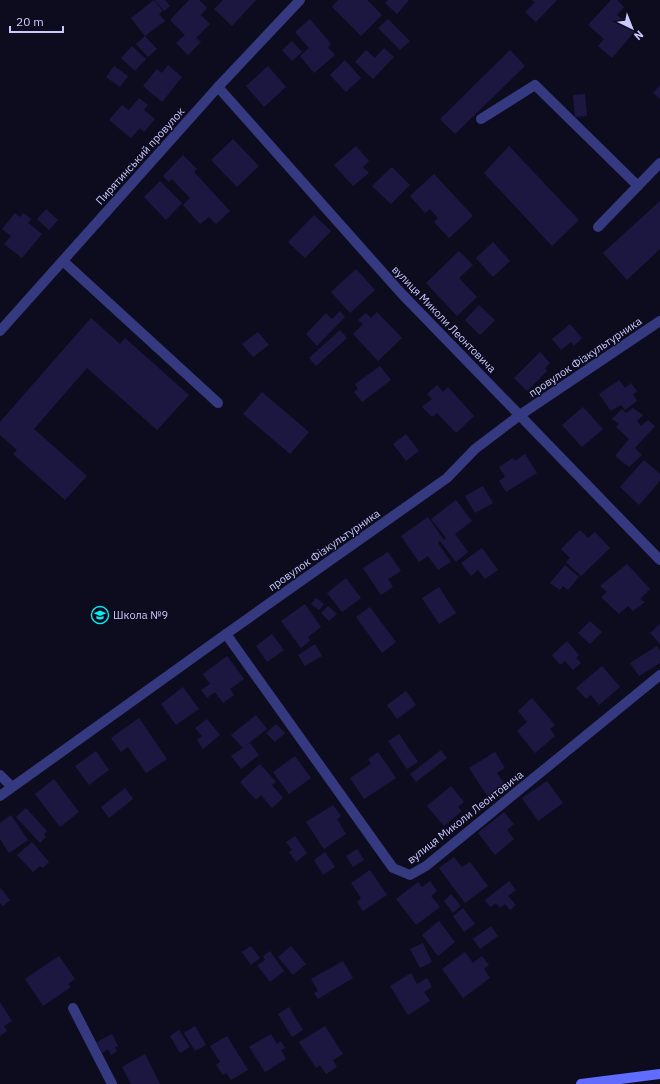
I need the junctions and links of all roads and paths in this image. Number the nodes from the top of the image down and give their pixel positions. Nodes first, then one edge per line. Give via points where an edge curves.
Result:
1 (300, 0) edge
2 (218, 87) junction
3 (481, 118) dead end
4 (660, 163) edge
5 (638, 186) junction
6 (598, 227) dead end
7 (62, 261) junction
8 (660, 321) edge
9 (0, 331) edge
10 (218, 403) dead end
11 (520, 415) junction
12 (660, 560) edge
13 (226, 634) junction
14 (660, 675) edge
15 (0, 775) edge
16 (12, 787) junction
17 (0, 796) edge
18 (73, 1008) dead end
19 (660, 1074) edge
20 (112, 1084) edge
21 (581, 1084) edge

1 - 2 street, Пирятинський провулок
2 - 7 street, Пирятинський провулок
2 - 11 street, вулиця Миколи Леонтовича via 401,294
3 - 5 street via 535,85
4 - 5 street
5 - 6 street
7 - 9 street, Пирятинський провулок
7 - 10 street
8 - 11 street, провулок Фізкультурника
11 - 12 street, вулиця Миколи Леонтовича
11 - 13 street, провулок Фізкультурника via 475,449 447,478
13 - 14 street, вулиця Миколи Леонтовича via 393,868 410,875 426,866
13 - 16 street, провулок Фізкультурника
15 - 16 street
16 - 17 street, провулок Фізкультурника
18 - 20 street
19 - 21 main road

